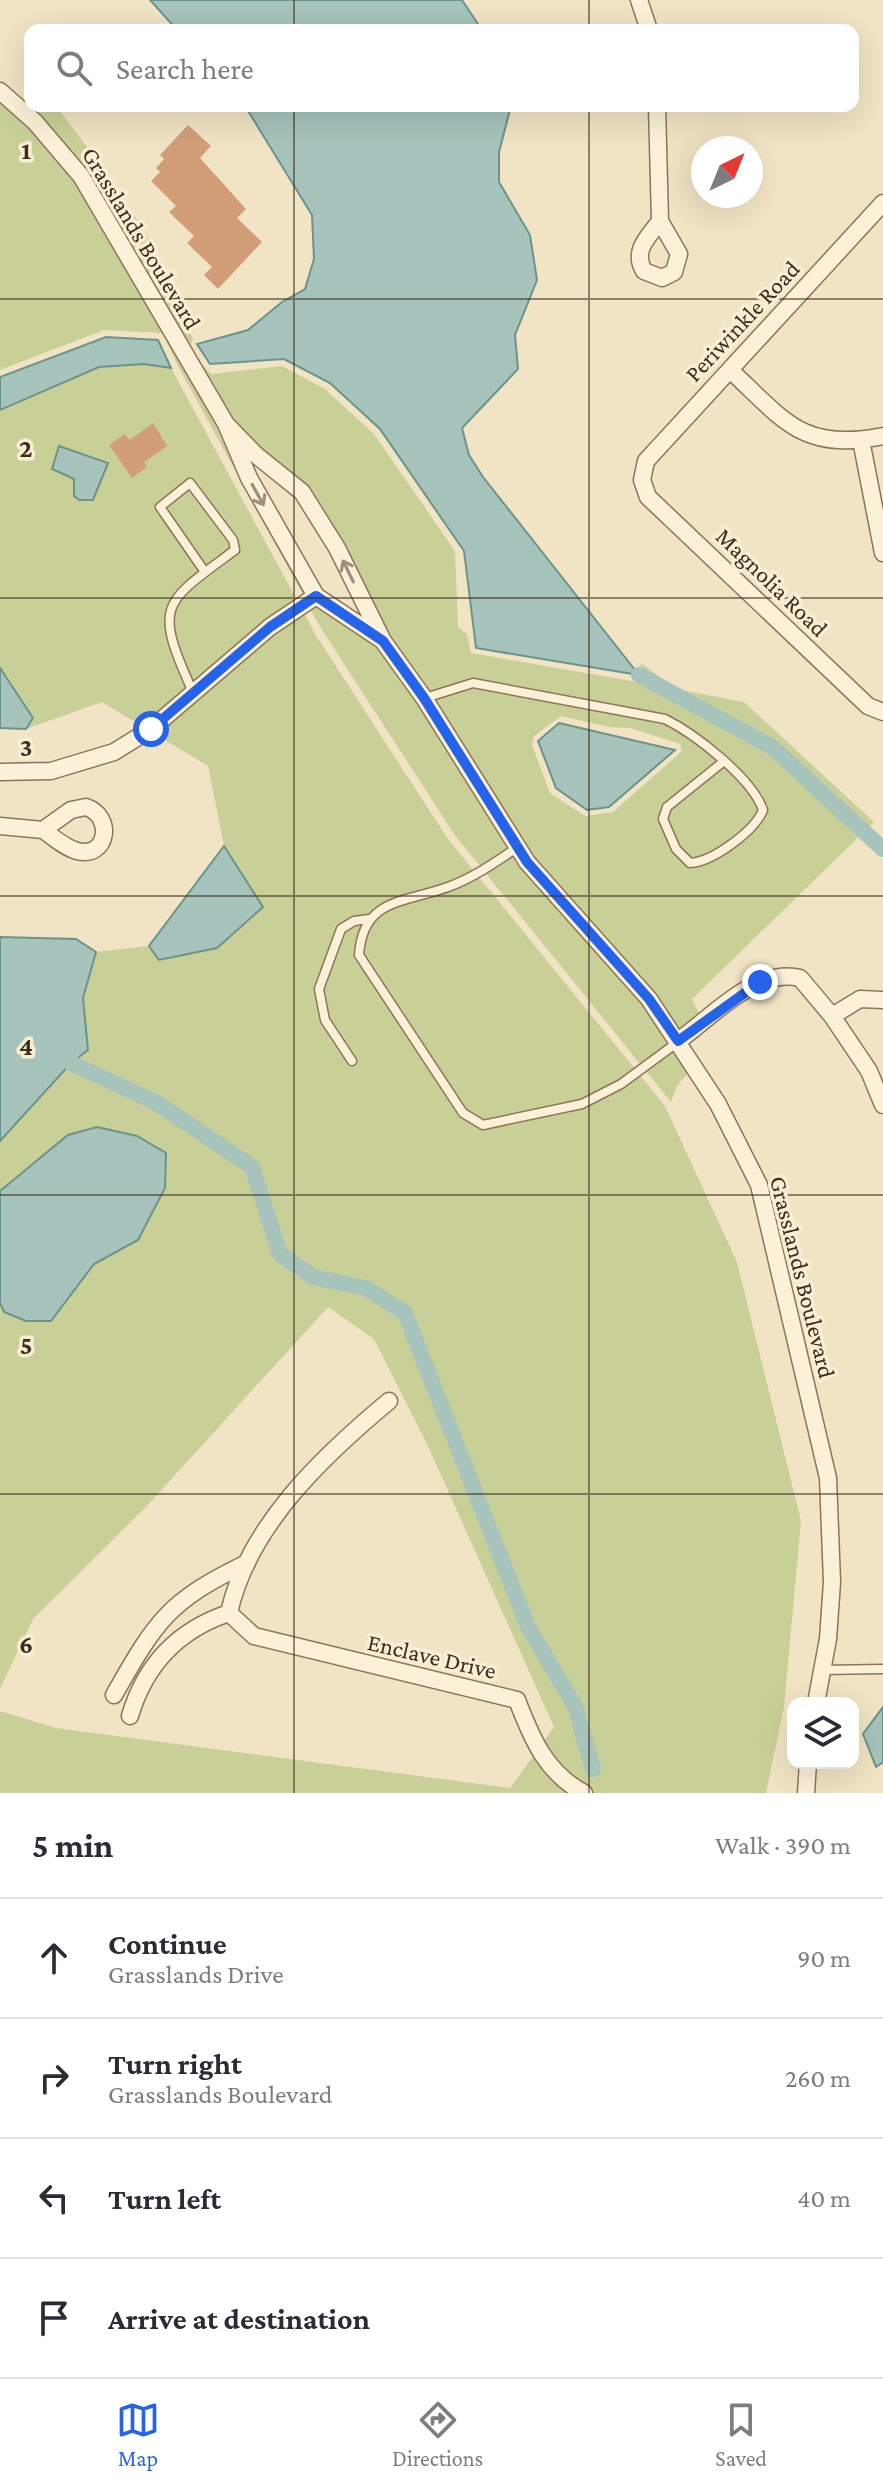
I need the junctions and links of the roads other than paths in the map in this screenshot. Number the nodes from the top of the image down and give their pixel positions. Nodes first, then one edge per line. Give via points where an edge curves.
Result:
1 (639, 0) edge
2 (647, 24) edge
3 (0, 91) edge
4 (657, 112) edge
5 (883, 203) edge
6 (660, 221) dead end
7 (730, 370) junction
8 (226, 424) junction
9 (883, 436) edge
10 (861, 440) junction
11 (642, 476) joint
12 (883, 553) edge
13 (205, 572) junction
14 (316, 596) junction
15 (383, 641) junction
16 (192, 690) junction
17 (424, 698) junction
18 (883, 712) edge
19 (723, 762) junction
20 (0, 772) edge
21 (0, 826) edge
22 (43, 830) dead end
23 (518, 847) junction
24 (369, 919) junction
25 (883, 1000) edge
26 (832, 1016) junction
27 (678, 1041) junction
28 (352, 1061) dead end
29 (883, 1105) edge
30 (389, 1401) dead end
31 (247, 1563) junction
32 (229, 1613) junction
33 (883, 1669) edge
34 (822, 1670) junction
35 (114, 1695) dead end
36 (817, 1697) edge
37 (130, 1716) dead end
38 (808, 1769) edge
39 (584, 1793) edge
40 (806, 1793) edge

1 - 2 street
3 - 8 street, Grasslands Boulevard via 81,176
4 - 6 street
5 - 7 street, Periwinkle Road
7 - 10 street via 804,434 826,442
7 - 11 street, Periwinkle Road via 646,461
8 -> 14 street, Grasslands Boulevard via 249,478
15 -> 8 street, Grasslands Boulevard via 337,548 302,492
9 - 10 street
10 - 12 street
11 - 18 street, Magnolia Road via 648,497 868,706
13 - 13 lane via 235,550 190,483 160,507
13 - 16 lane via 176,596 168,613 173,650
14 - 15 street, Grasslands Boulevard
14 - 16 street
15 - 17 street, Grasslands Boulevard
16 - 20 street via 151,729 114,752 51,771
17 - 19 lane via 473,683 650,715 684,728
17 - 23 street, Grasslands Boulevard
19 - 19 lane via 752,789 763,810 759,822 702,863 690,863 676,849 663,819 667,807
21 - 22 street
23 - 24 lane via 449,887 389,904
23 - 27 street, Grasslands Boulevard via 649,999
24 - 27 lane via 359,955 463,1113 483,1125 582,1104 621,1084
24 - 28 lane via 341,929 319,989 325,1020
25 - 26 street via 860,999
26 - 27 street via 800,978 776,975
26 - 29 street via 869,1071
27 - 34 street, Grasslands Boulevard via 759,1185 828,1478 832,1532
30 - 31 street via 339,1443 295,1492
31 - 32 street
31 - 35 street via 165,1613
32 - 37 street via 201,1624 165,1651 140,1688
32 - 39 street, Enclave Drive via 254,1636 517,1700 535,1746 563,1782
33 - 34 lane
34 - 36 street, Grasslands Boulevard
38 - 40 street

